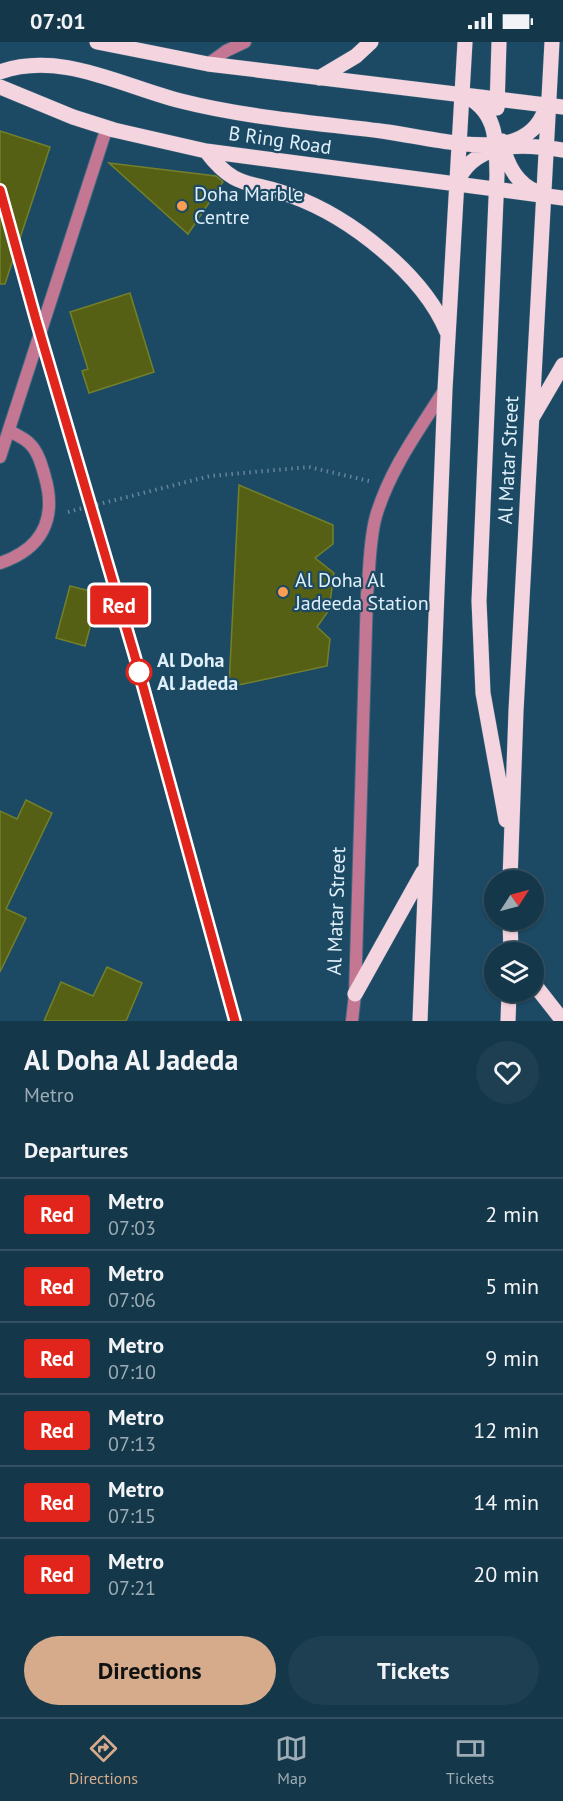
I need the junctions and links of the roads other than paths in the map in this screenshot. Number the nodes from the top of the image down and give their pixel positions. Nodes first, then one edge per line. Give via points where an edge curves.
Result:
1 (97, 42) edge
2 (245, 42) edge
3 (370, 42) edge
4 (465, 42) edge
5 (499, 42) edge
6 (552, 42) edge
7 (208, 64) junction
8 (0, 72) edge
9 (319, 78) junction
10 (0, 87) edge
11 (463, 95) junction
12 (497, 99) junction
13 (547, 105) junction
14 (563, 107) edge
15 (107, 127) junction
16 (460, 142) junction
17 (499, 147) junction
18 (546, 147) junction
19 (563, 150) edge
20 (206, 151) junction
21 (456, 184) junction
22 (496, 189) junction
23 (544, 196) junction
24 (563, 198) edge
25 (448, 335) junction
26 (563, 365) edge
27 (445, 389) junction
28 (531, 420) junction
29 (10, 431) junction
30 (0, 457) edge
31 (0, 563) edge
32 (510, 845) junction
33 (424, 869) junction
34 (510, 870) edge
35 (355, 994) junction
36 (544, 997) edge
37 (509, 1002) edge
38 (352, 1021) edge
39 (420, 1021) edge
40 (508, 1021) edge
41 (563, 1021) edge

1 - 7 main road
2 - 7 street
3 - 9 main road via 356,56
4 - 11 main road, Al Matar Street
5 - 12 main road
6 - 13 main road, Al Matar Street
7 - 9 main road
8 - 16 main road via 54,66 241,113
9 - 11 main road
10 - 15 main road, B Ring Road
11 - 12 main road
11 - 16 main road, Al Matar Street
11 - 17 main road via 486,113
12 - 13 main road
12 - 17 main road
13 - 14 main road
13 - 17 main road via 531,132
13 - 18 main road, Al Matar Street
15 - 20 main road, B Ring Road
15 - 29 street
16 - 17 main road
16 - 21 main road, Al Matar Street
17 - 18 main road
17 - 21 main road via 470,162
17 - 22 main road
17 - 23 main road via 520,181
18 - 19 main road
18 - 23 main road, Al Matar Street
20 - 21 main road, B Ring Road
20 - 25 main road via 234,179 315,205 343,221 414,280 439,314
21 - 22 main road, B Ring Road
21 - 25 main road, Al Matar Street
22 - 23 main road, B Ring Road
22 - 32 main road via 479,601 483,693
23 - 24 main road, B Ring Road
23 - 28 main road, Al Matar Street
25 - 27 main road, Al Matar Street
26 - 28 main road
27 - 33 main road, Al Matar Street
27 - 35 street, Al Matar Street via 394,470 372,537
28 - 32 main road, Al Matar Street
29 - 30 street
29 - 31 street via 30,444 41,462 49,517 43,534 30,548
32 - 34 main road, Al Matar Street
33 - 35 main road
33 - 39 main road, Al Matar Street
35 - 38 street, Al Matar Street
36 - 41 main road
37 - 40 main road

